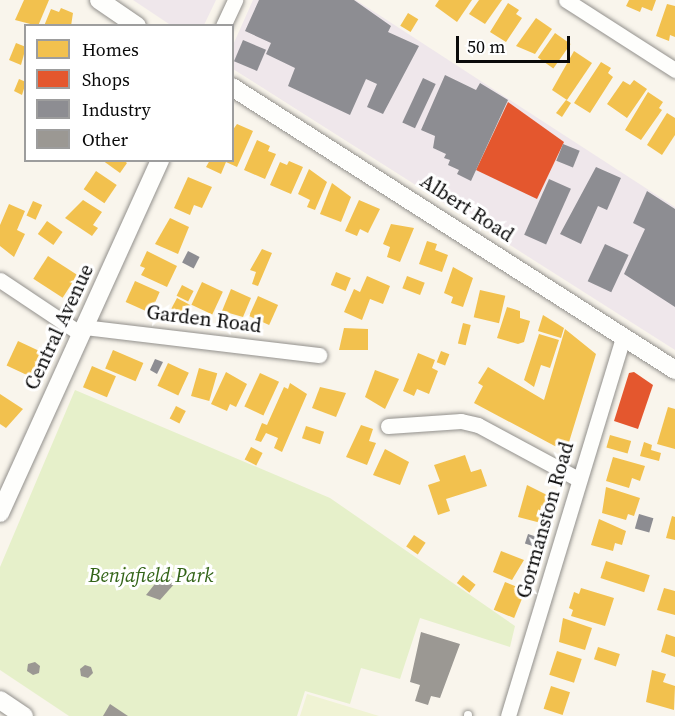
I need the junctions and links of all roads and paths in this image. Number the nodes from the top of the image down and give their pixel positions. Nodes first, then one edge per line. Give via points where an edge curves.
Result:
1 (99, 0) edge
2 (235, 0) edge
3 (566, 0) edge
4 (134, 24) edge
5 (223, 24) edge
6 (675, 70) edge
7 (234, 88) edge
8 (159, 162) edge
9 (0, 280) edge
10 (83, 331) junction
11 (623, 337) junction
12 (319, 355) dead end
13 (675, 370) edge
14 (388, 426) dead end
15 (578, 479) junction
16 (0, 513) edge
17 (0, 700) edge
18 (24, 716) edge
19 (508, 716) edge

1 - 4 street
2 - 5 street
3 - 6 street
7 - 11 street, Albert Road
8 - 10 street, Central Avenue
9 - 10 street, Garden Road
10 - 12 street, Garden Road
10 - 16 street, Central Avenue
11 - 13 street, Albert Road
11 - 15 street, Gormanston Road
14 - 15 street via 461,421 478,425
15 - 19 street, Gormanston Road
17 - 18 street

